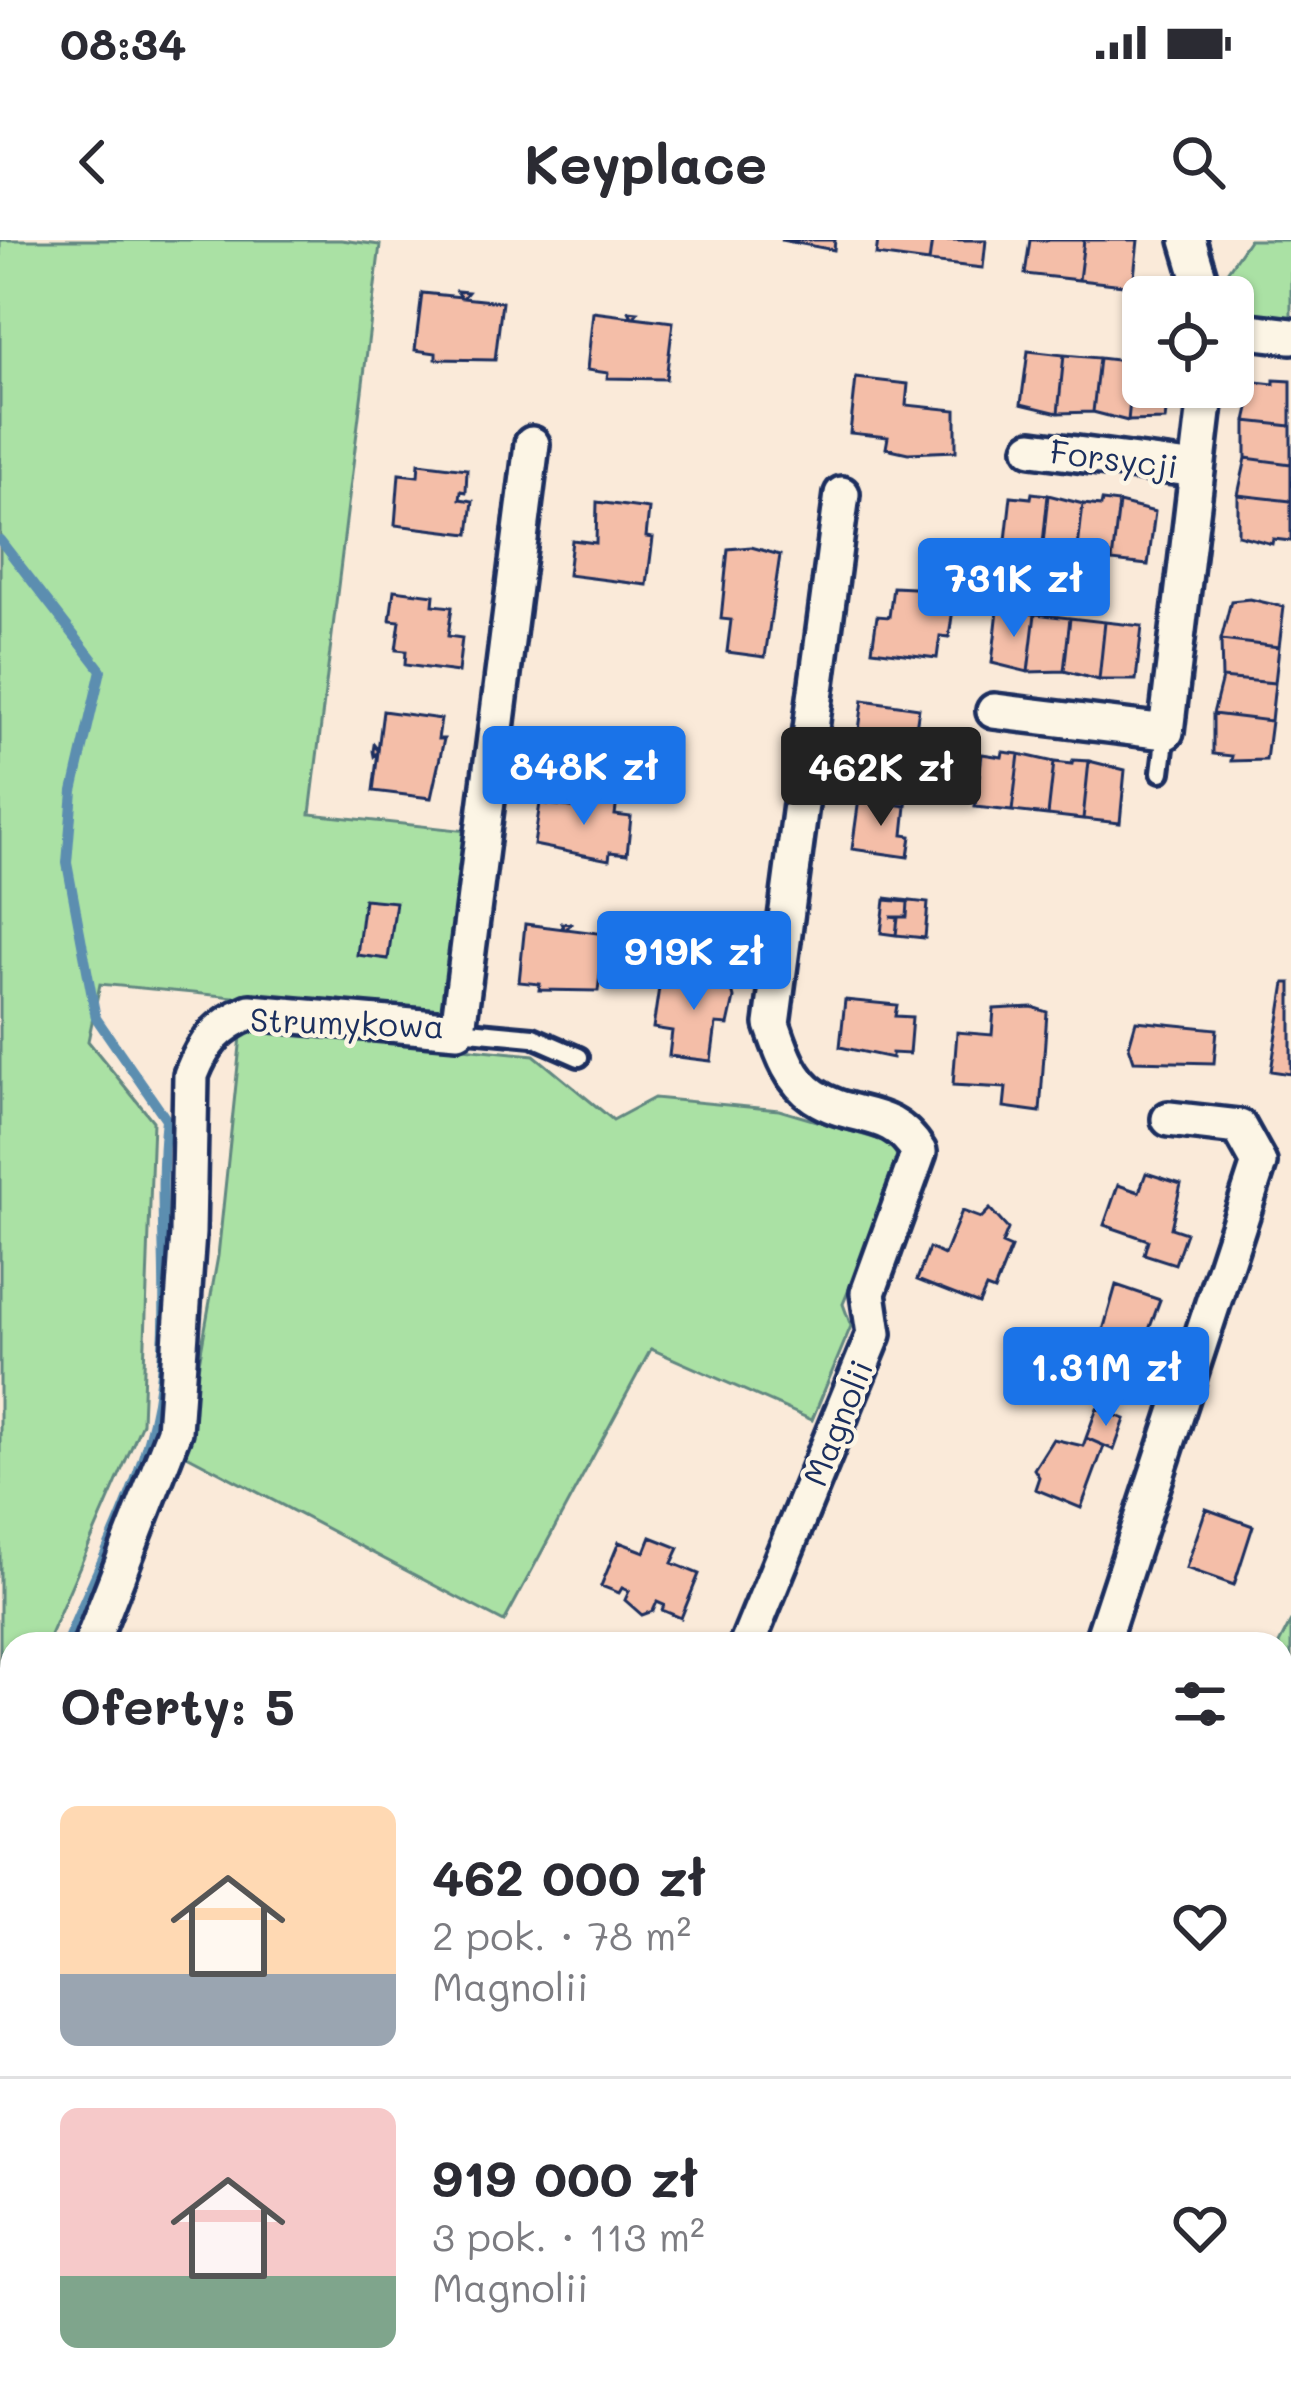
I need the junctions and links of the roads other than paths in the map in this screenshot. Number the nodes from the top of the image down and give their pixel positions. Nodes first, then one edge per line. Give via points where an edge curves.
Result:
1 (1188, 240) edge
2 (1199, 276) edge
3 (1254, 332) edge
4 (1291, 336) edge
5 (1204, 408) edge
6 (532, 444) dead end
7 (1032, 448) dead end
8 (1197, 470) junction
9 (842, 494) dead end
10 (994, 711) dead end
11 (1166, 732) junction
12 (1161, 772) dead end
13 (458, 1030) junction
14 (580, 1058) dead end
15 (1169, 1119) dead end
16 (96, 1632) edge
17 (752, 1632) edge
18 (1105, 1632) edge

1 - 2 street
3 - 4 street
5 - 8 street, Forsycji
6 - 13 street, Strumykowa
7 - 8 street, Forsycji
8 - 11 street, Forsycji
9 - 17 street, Magnolii via 772,1024 785,1064 814,1096 905,1129 919,1152 868,1293 874,1334
10 - 11 street
11 - 12 lane
13 - 14 lane via 533,1037
13 - 16 street, Strumykowa via 250,1012 228,1021 200,1053 191,1075 174,1432
15 - 18 street via 1239,1127 1259,1162

